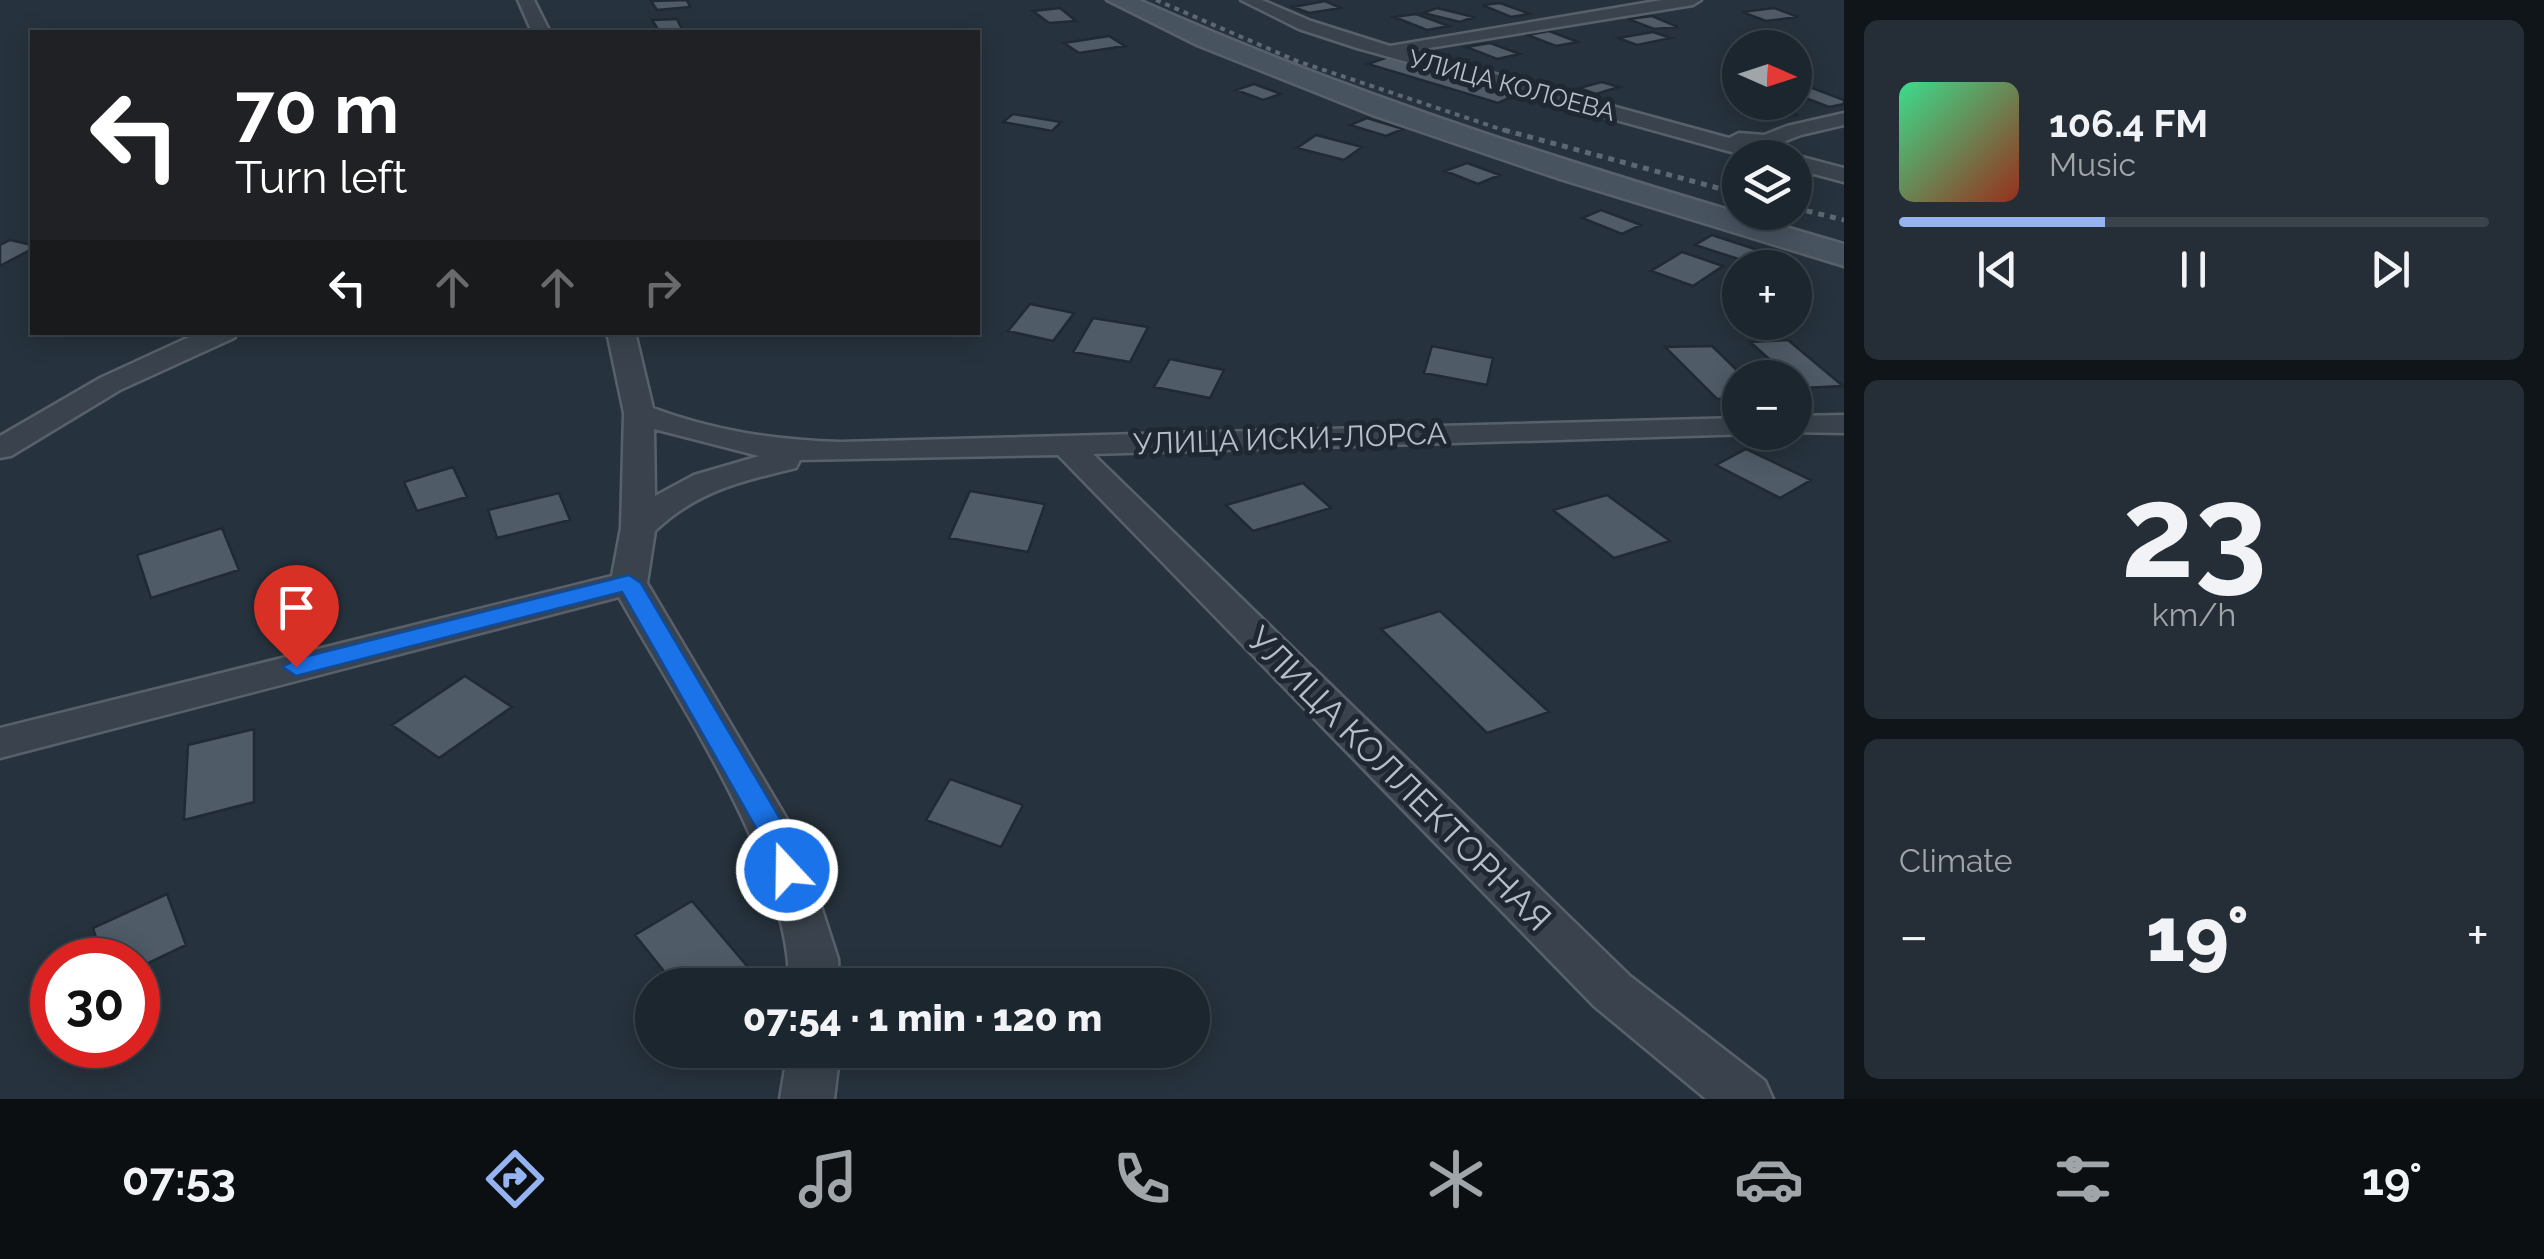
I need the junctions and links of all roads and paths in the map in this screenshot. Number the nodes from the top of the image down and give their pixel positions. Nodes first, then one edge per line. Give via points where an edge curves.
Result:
1 (526, 0) edge
2 (1119, 0) edge
3 (1249, 0) edge
4 (1693, 0) edge
5 (540, 30) edge
6 (1380, 51) junction
7 (1844, 119) edge
8 (1690, 133) junction
9 (1722, 142) edge
10 (1812, 166) edge
11 (1844, 174) edge
12 (1844, 254) edge
13 (217, 335) edge
14 (622, 335) edge
15 (639, 413) junction
16 (1844, 424) edge
17 (1812, 425) edge
18 (1722, 427) edge
19 (1065, 445) junction
20 (0, 449) edge
21 (841, 452) junction
22 (638, 528) junction
23 (629, 583) junction
24 (0, 742) edge
25 (814, 968) edge
26 (811, 1068) edge
27 (807, 1099) edge
28 (1746, 1099) edge

1 - 5 street
2 - 12 street via 1206,41 1391,111
3 - 6 street, УЛИЦА КОЛОЕВА
4 - 6 street
6 - 8 street, УЛИЦА КОЛОЕВА
7 - 8 street via 1766,142
8 - 9 street, УЛИЦА КОЛОЕВА
10 - 11 street
13 - 20 street via 110,384
14 - 15 street
15 - 21 street via 734,445
15 - 22 street
16 - 17 street
18 - 19 street, УЛИЦА ИСКИ-ЛОРСА
19 - 21 street, УЛИЦА ИСКИ-ЛОРСА
19 - 28 street, УЛИЦА КОЛЛЕКТОРНАЯ via 1612,991
21 - 22 street via 723,474 674,496
22 - 23 street
23 - 24 street
23 - 25 street via 778,840
26 - 27 street

